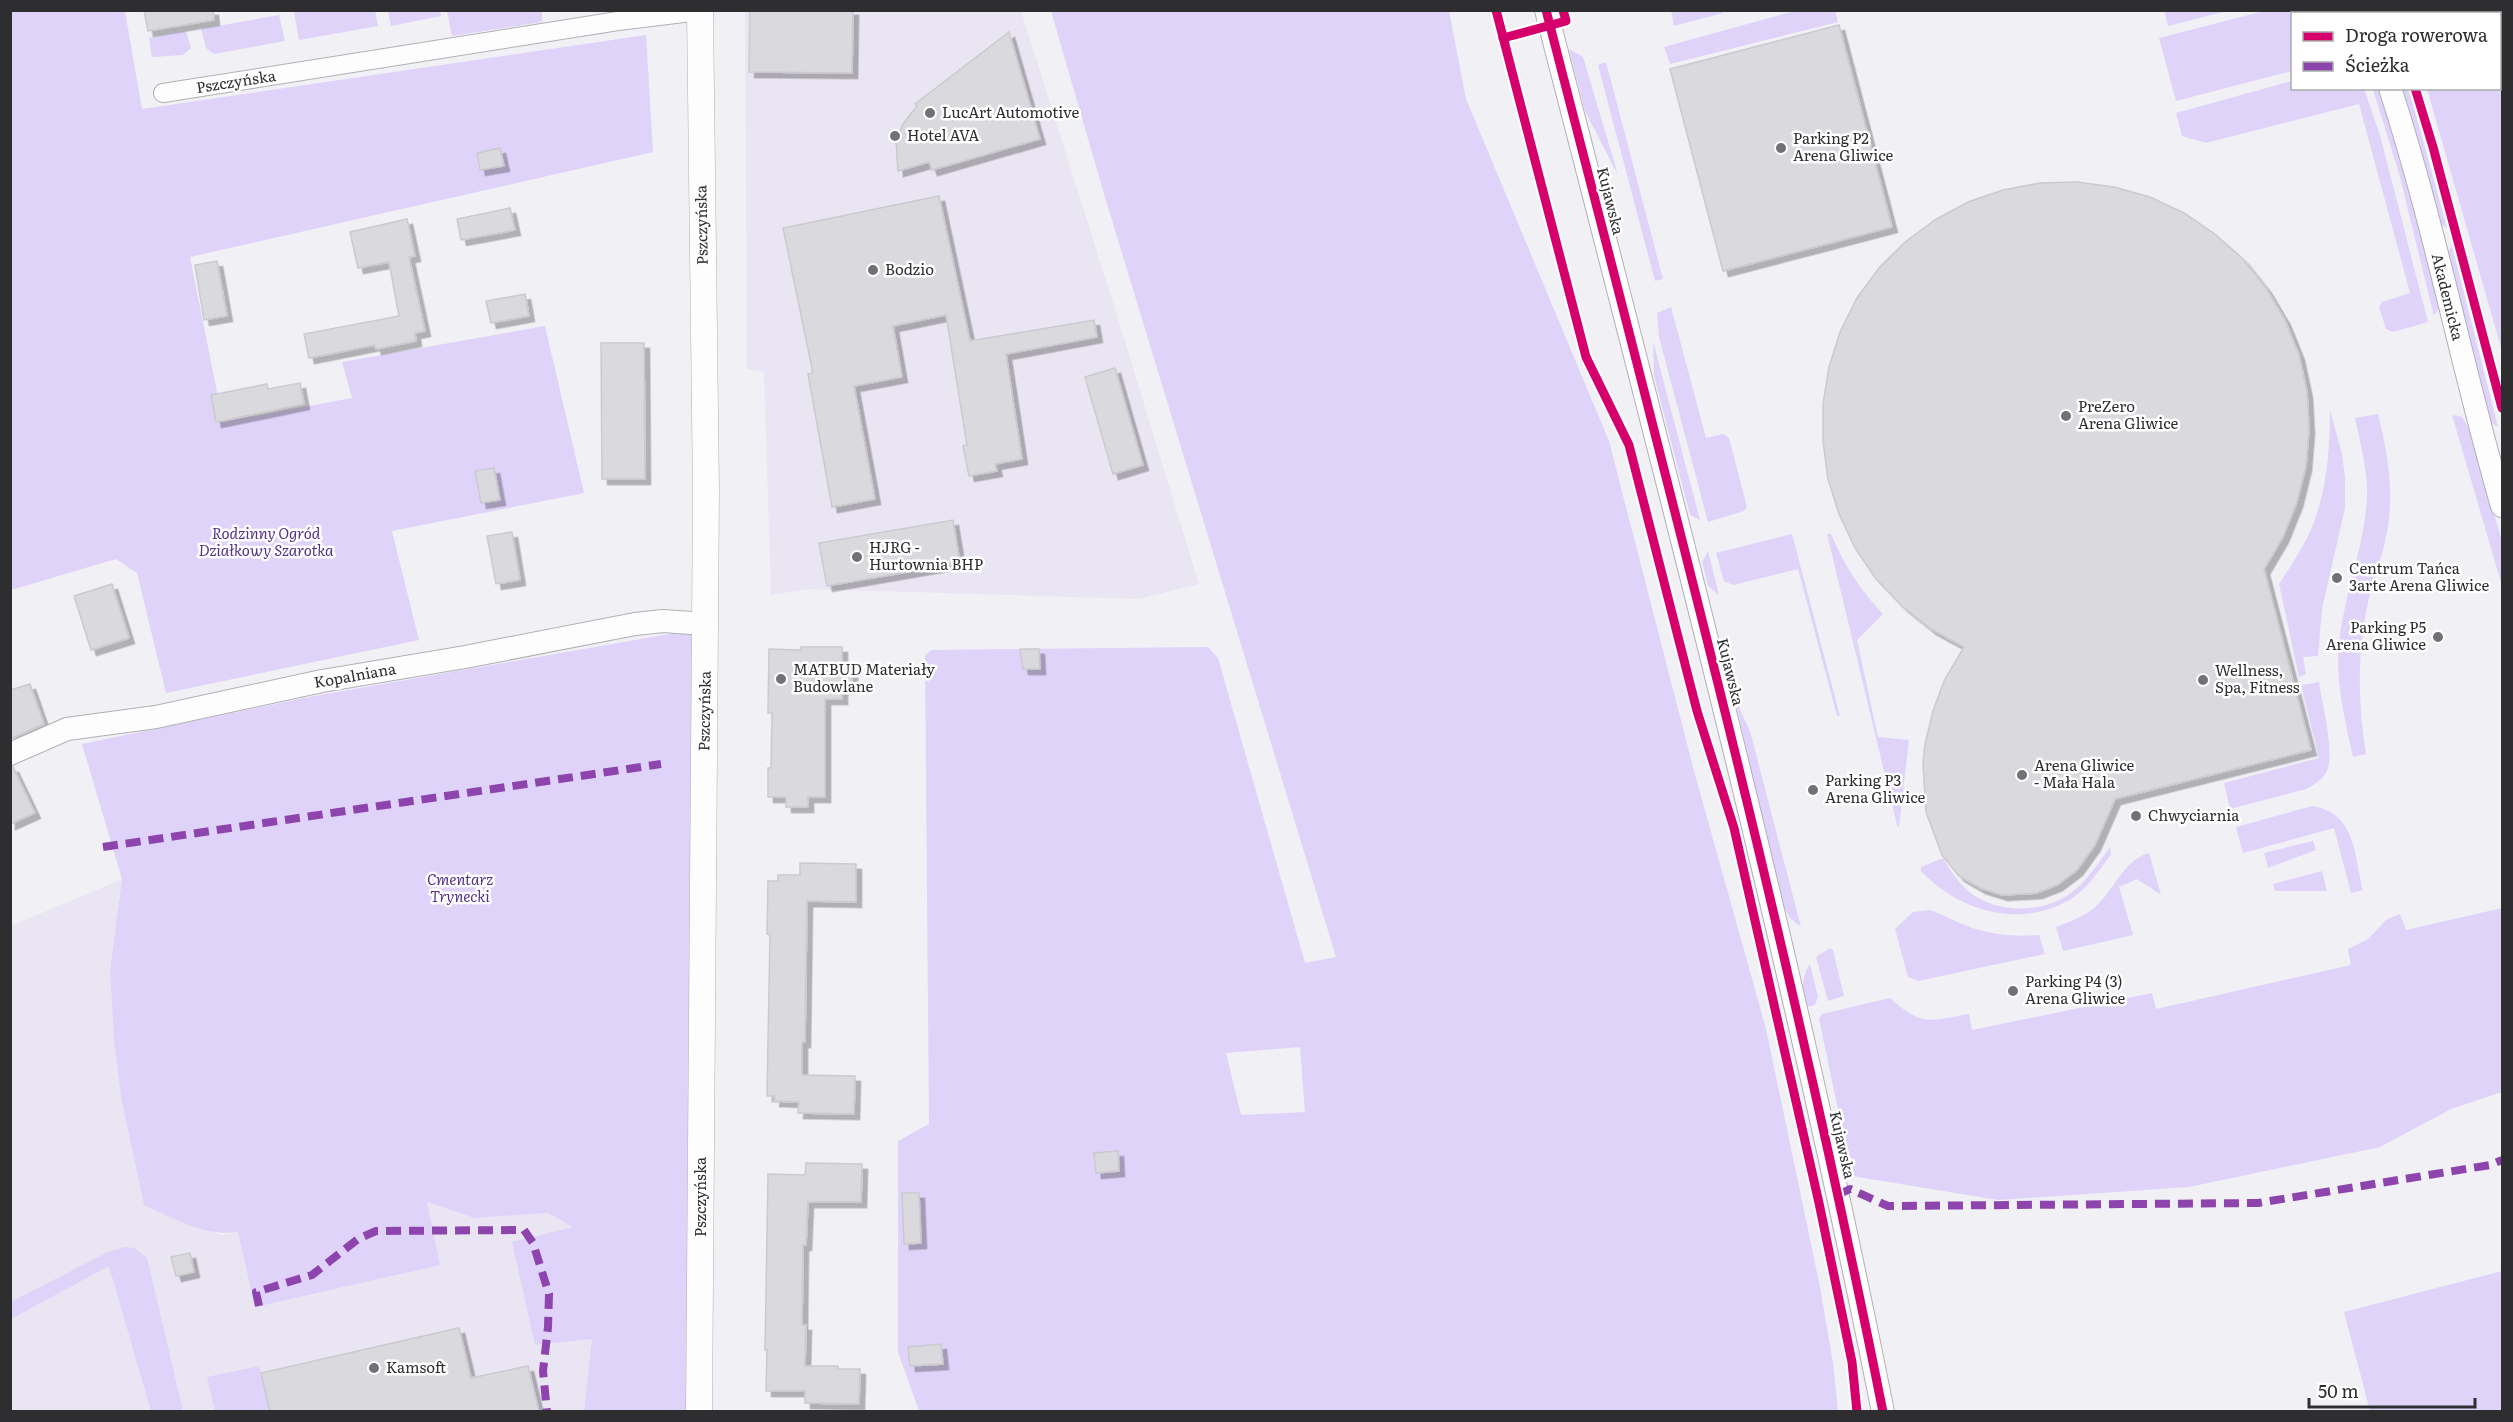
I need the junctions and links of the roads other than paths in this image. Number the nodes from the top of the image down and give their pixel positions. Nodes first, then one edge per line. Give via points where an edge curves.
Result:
1 (1546, 10) edge
2 (700, 11) edge
3 (2391, 90) edge
4 (163, 93) dead end
5 (2502, 506) edge
6 (705, 624) junction
7 (10, 754) edge
8 (1869, 1345) junction
9 (699, 1412) edge
10 (1876, 1412) edge
11 (1883, 1412) edge

1 - 8 street, Kujawska via 1752,818
2 - 4 street, Pszczyńska
2 - 6 main road, Pszczyńska
3 - 5 street, Akademicka
6 - 7 street, Kopalniana via 635,624 322,681 156,717 67,729
6 - 9 main road, Pszczyńska
8 - 10 street, Kujawska
8 - 11 street, Kujawska

